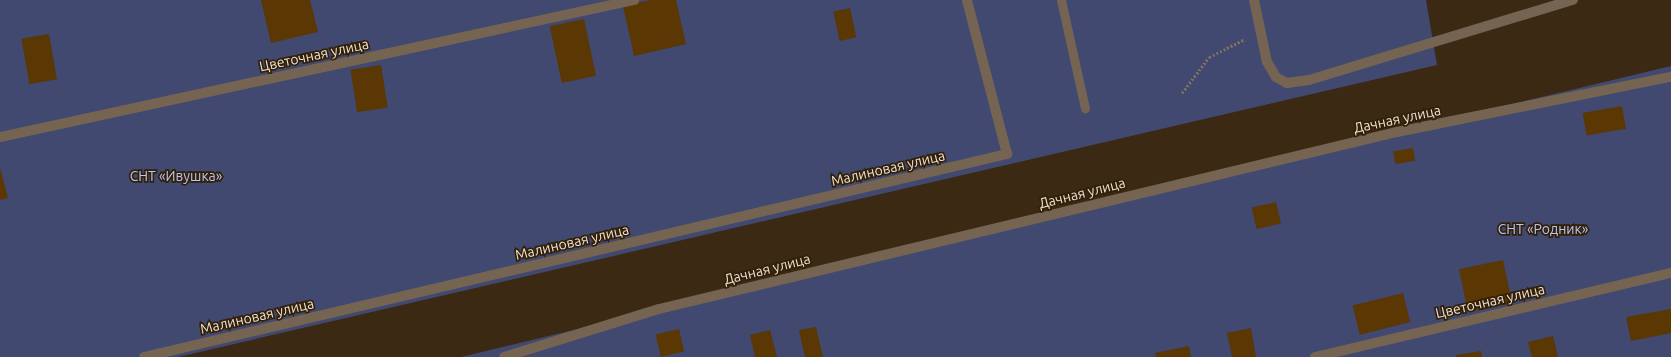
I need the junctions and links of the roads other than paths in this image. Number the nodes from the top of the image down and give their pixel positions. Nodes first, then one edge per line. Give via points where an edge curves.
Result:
1 (634, 0) edge
2 (967, 0) edge
3 (1061, 0) edge
4 (1254, 0) edge
5 (1573, 0) edge
6 (1671, 77) edge
7 (1085, 108) dead end
8 (0, 137) edge
9 (1671, 273) edge
10 (518, 355) edge
11 (144, 357) edge
12 (504, 357) edge
13 (1315, 357) edge

1 - 8 street, Цветочная улица
2 - 11 street, Малиновая улица via 1007,154
3 - 7 lane
4 - 5 street via 1267,62 1276,77 1287,83 1309,80
6 - 10 street, Дачная улица via 1374,138 659,309
9 - 13 street, Цветочная улица
10 - 12 street, Дачная улица

